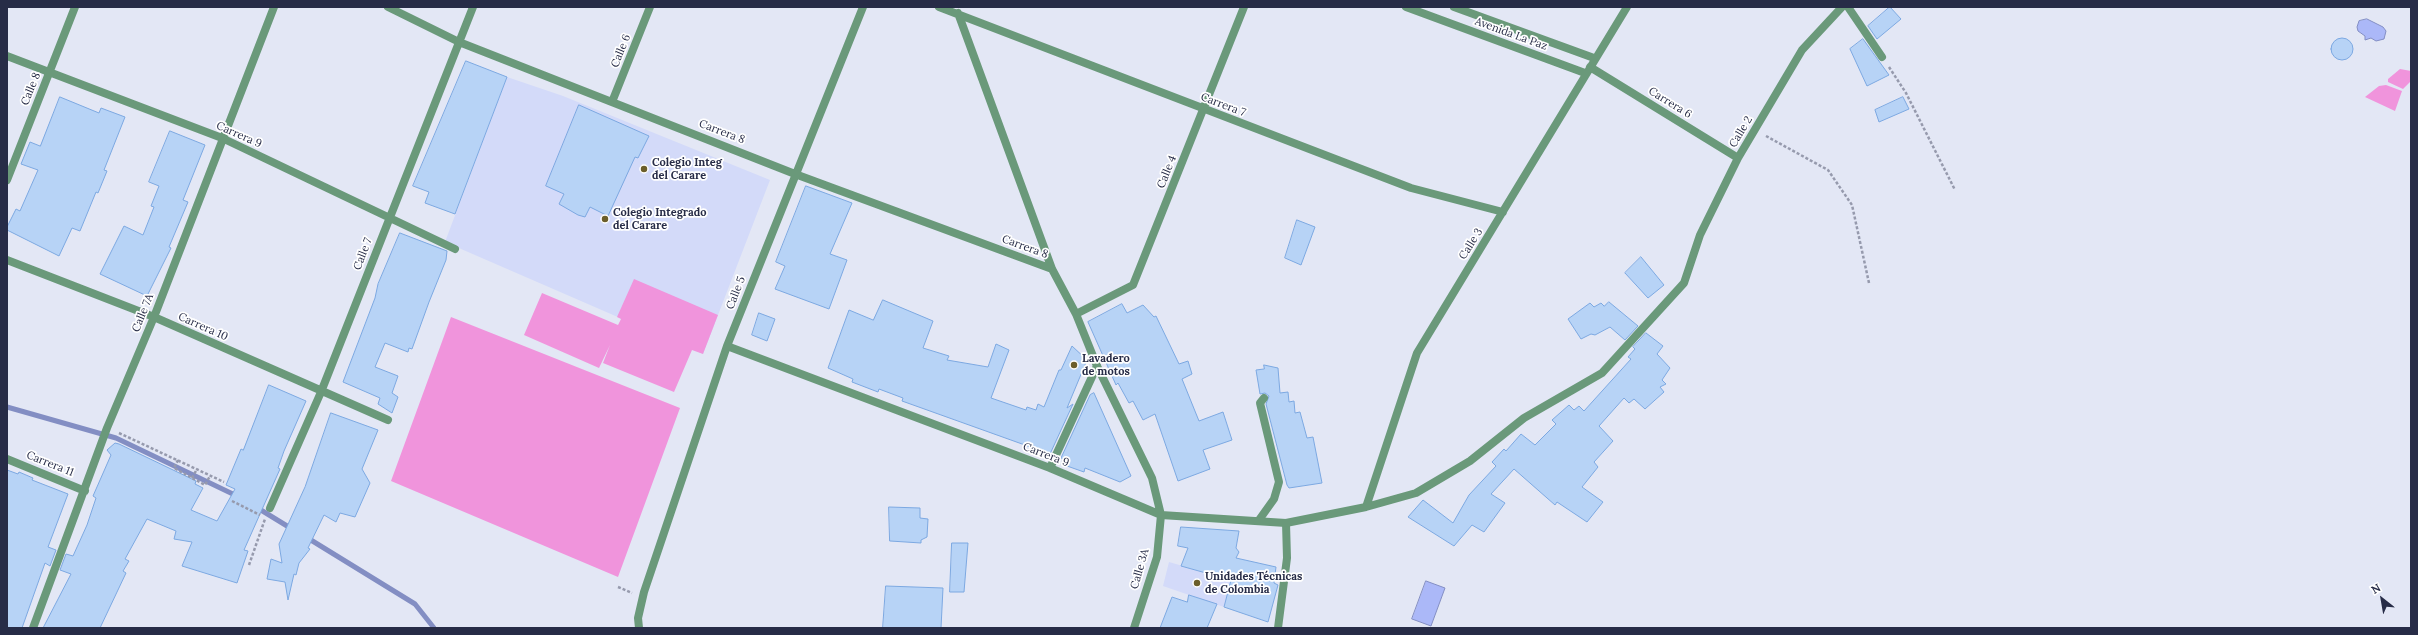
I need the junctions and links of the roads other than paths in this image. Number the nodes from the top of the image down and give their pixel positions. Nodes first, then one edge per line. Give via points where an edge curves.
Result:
1 (75, 7) edge
2 (274, 7) edge
3 (388, 7) edge
4 (473, 7) edge
5 (650, 7) edge
6 (863, 7) edge
7 (939, 7) edge
8 (1244, 7) edge
9 (1406, 7) edge
10 (1454, 7) edge
11 (1627, 7) edge
12 (1842, 7) edge
13 (1848, 7) edge
14 (958, 13) junction
15 (459, 42) junction
16 (7, 56) edge
17 (1882, 57) road end
18 (1594, 58) junction
19 (1588, 70) junction
20 (49, 72) junction
21 (612, 102) junction
22 (1203, 109) junction
23 (222, 138) junction
24 (1738, 158) junction
25 (8, 174) edge
26 (795, 174) junction
27 (1503, 212) junction
28 (390, 217) junction
29 (455, 249) dead end
30 (7, 260) edge
31 (1052, 269) junction
32 (1684, 283) joint
33 (1076, 314) junction
34 (154, 317) junction
35 (727, 346) junction
36 (1097, 366) junction
37 (321, 392) junction
38 (1264, 398) dead end
39 (388, 420) dead end
40 (7, 459) edge
41 (1050, 468) junction
42 (85, 491) junction
43 (1366, 507) junction
44 (270, 508) dead end
45 (1162, 514) junction
46 (1259, 520) junction
47 (1286, 523) junction
48 (33, 628) edge
49 (639, 628) edge
50 (1134, 628) edge
51 (1278, 628) edge

1 - 20 street, Calle 8
2 - 23 street, Calle 7A
3 - 15 street, Carrera 8
4 - 15 street, Calle 7
5 - 21 street, Calle 6
6 - 26 street, Calle 5
7 - 14 street, Carrera 7
8 - 22 street, Calle 4
9 - 19 street, Avenida La Paz
10 - 18 street
11 - 18 street, Calle 3
12 - 24 street, Calle 2 via 1802,50
13 - 17 street
14 - 22 street, Carrera 7
14 - 31 street
15 - 21 street, Carrera 8
15 - 28 street, Calle 7
16 - 20 street, Carrera 9
18 - 19 street, Calle 3
19 - 24 street, Carrera 6
19 - 27 street, Calle 3
20 - 23 street, Carrera 9
20 - 25 street, Calle 8
21 - 26 street, Carrera 8
22 - 27 street, Carrera 7 via 1411,188
22 - 33 street, Calle 4 via 1134,285
23 - 28 street, Carrera 9
23 - 34 street, Calle 7A
24 - 32 street, Calle 2 via 1700,235
26 - 31 street, Carrera 8
26 - 35 street, Calle 5
27 - 43 street, Calle 3 via 1417,353
28 - 29 street, Carrera 9
28 - 37 street, Calle 7
30 - 34 street, Carrera 10
31 - 33 street
32 - 43 street, Carrera 9 via 1602,374 1524,418 1470,461 1416,493
33 - 36 street
34 - 37 street, Carrera 10
34 - 42 street, Calle 7A via 107,428
35 - 41 street, Carrera 9
35 - 49 street, Calle 5 via 644,592 638,618
36 - 41 street
36 - 45 street via 1152,478
37 - 39 street, Carrera 10
37 - 44 street, Calle 7
38 - 46 street via 1260,403 1279,482 1274,499
40 - 42 street, Carrera 11
41 - 45 street, Carrera 9
42 - 48 street, Calle 7A
43 - 47 street, Carrera 9
45 - 46 street, Carrera 9
45 - 50 street, Calle 3A via 1157,557
46 - 47 street, Carrera 9
47 - 51 street via 1286,558

